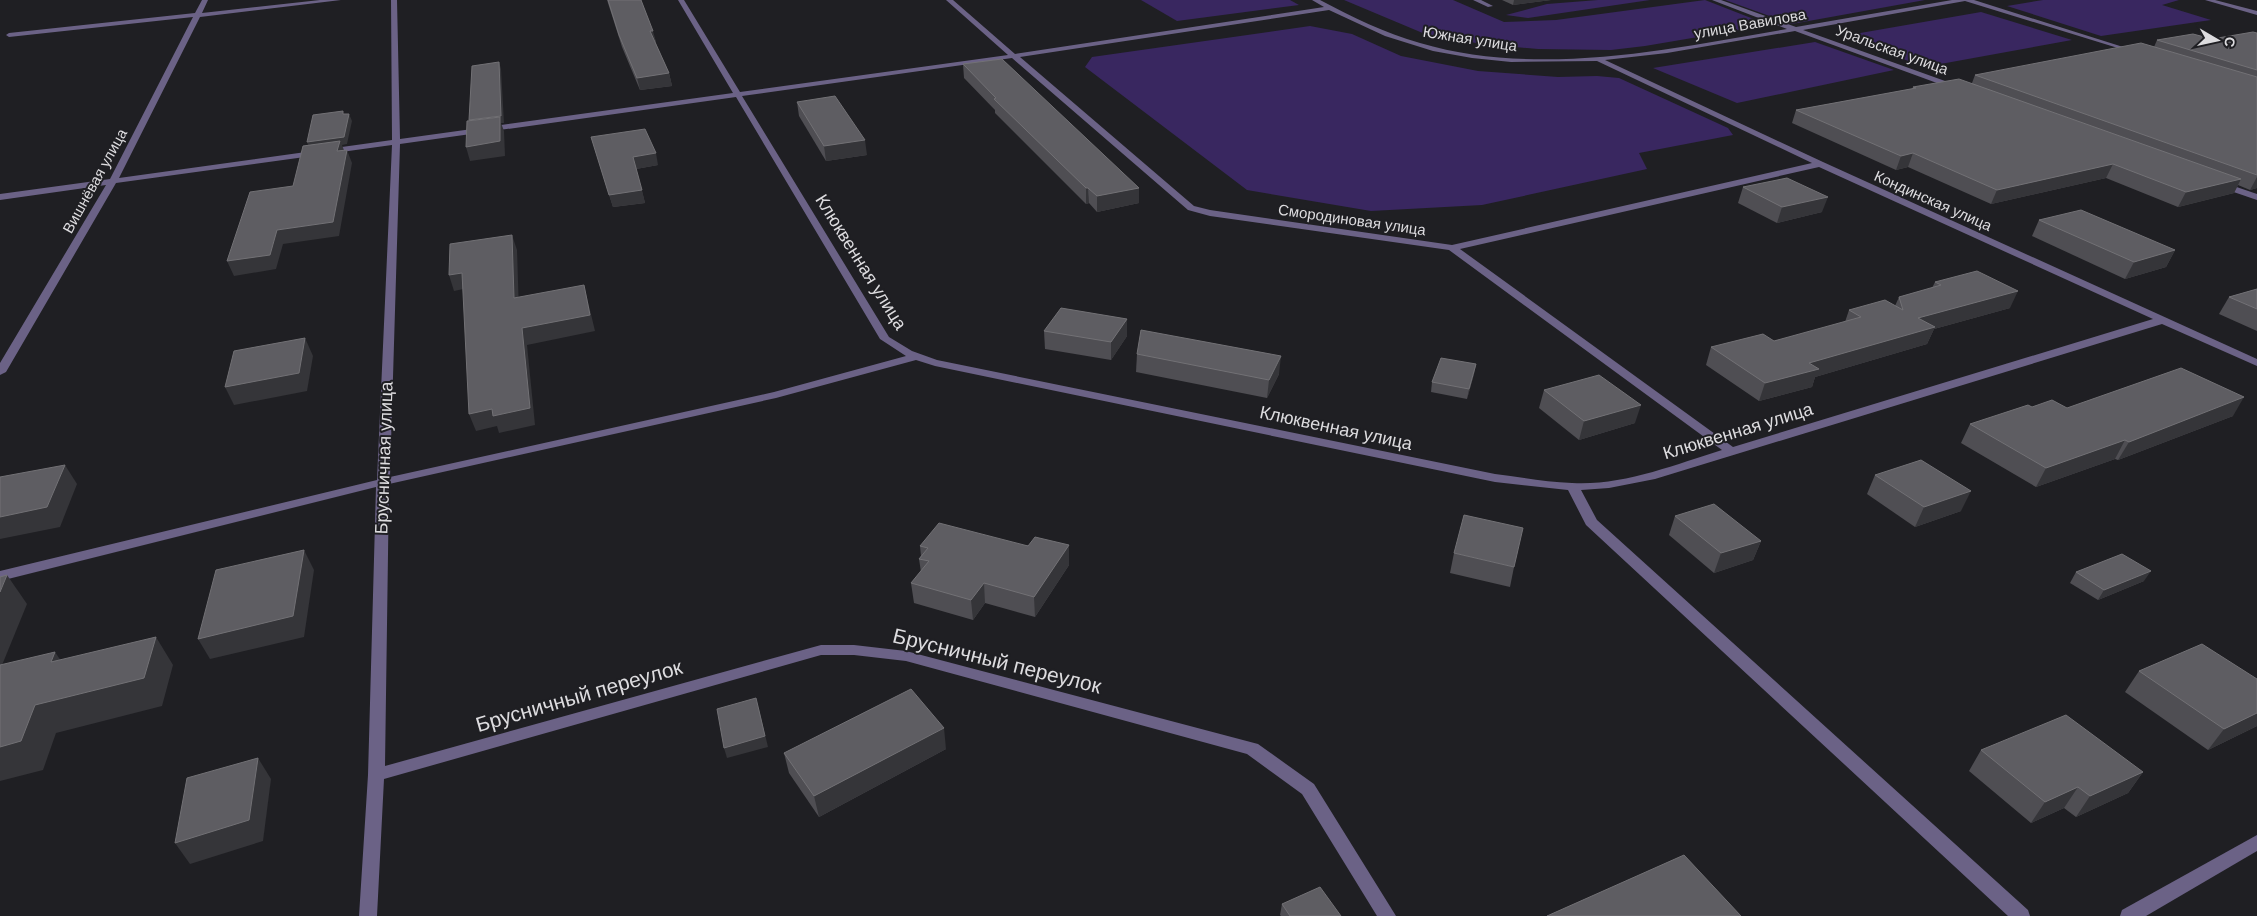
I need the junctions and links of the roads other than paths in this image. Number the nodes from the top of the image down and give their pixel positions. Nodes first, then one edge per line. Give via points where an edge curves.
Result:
1 (205, 0) edge
2 (338, 0) edge
3 (394, 0) edge
4 (680, 0) edge
5 (949, 0) edge
6 (1315, 0) edge
7 (1476, 0) edge
8 (1715, 0) edge
9 (1965, 0) edge
10 (2208, 0) edge
11 (1490, 6) dead end
12 (1330, 8) junction
13 (2257, 13) edge
14 (198, 15) junction
15 (1795, 30) junction
16 (9, 35) dead end
17 (1014, 54) junction
18 (2144, 54) edge
19 (1600, 60) junction
20 (1962, 90) edge
21 (736, 93) junction
22 (396, 142) junction
23 (1820, 164) junction
24 (2211, 180) edge
25 (113, 181) junction
26 (0, 197) edge
27 (2257, 197) edge
28 (1452, 248) junction
29 (2162, 320) junction
30 (916, 357) junction
31 (2257, 363) edge
32 (0, 372) edge
33 (1732, 452) junction
34 (383, 482) junction
35 (1573, 488) junction
36 (0, 576) edge
37 (376, 775) junction
38 (2257, 842) edge
39 (368, 916) edge
40 (1387, 916) edge
41 (2021, 916) edge
42 (2129, 916) edge

1 - 14 street, Вишнёвая улица
2 - 14 street
3 - 22 street, Брусничная улица
4 - 21 street, Клюквенная улица
5 - 17 street, Смородиновая улица
6 - 12 street, Южная улица
7 - 11 street
8 - 15 street, Уральская улица
9 - 15 street, улица Вавилова
9 - 18 street
10 - 13 street
12 - 17 street via 1142,38
12 - 19 street, Южная улица via 1403,40 1459,54 1530,61
14 - 16 street
14 - 25 street, Вишнёвая улица
15 - 19 street, улица Вавилова
15 - 20 street, Уральская улица
17 - 21 street
17 - 28 street, Смородиновая улица via 1191,208
19 - 23 street, Кондинская улица
21 - 22 street
21 - 30 street, Клюквенная улица via 885,338
22 - 25 street
22 - 34 street, Брусничная улица
23 - 28 street, Смородиновая улица
23 - 29 street, Кондинская улица
24 - 27 street
25 - 26 street
25 - 32 street, Вишнёвая улица
28 - 33 street
29 - 31 street, Кондинская улица
29 - 33 street, Клюквенная улица
30 - 34 street via 776,395
30 - 35 street, Клюквенная улица via 1494,478
33 - 35 street, Клюквенная улица via 1650,476
34 - 36 street
34 - 37 street, Брусничная улица
35 - 41 street via 1591,522
37 - 39 street, Брусничная улица
37 - 40 street, Брусничный переулок via 821,650 906,656 1252,749 1308,789
38 - 42 street

